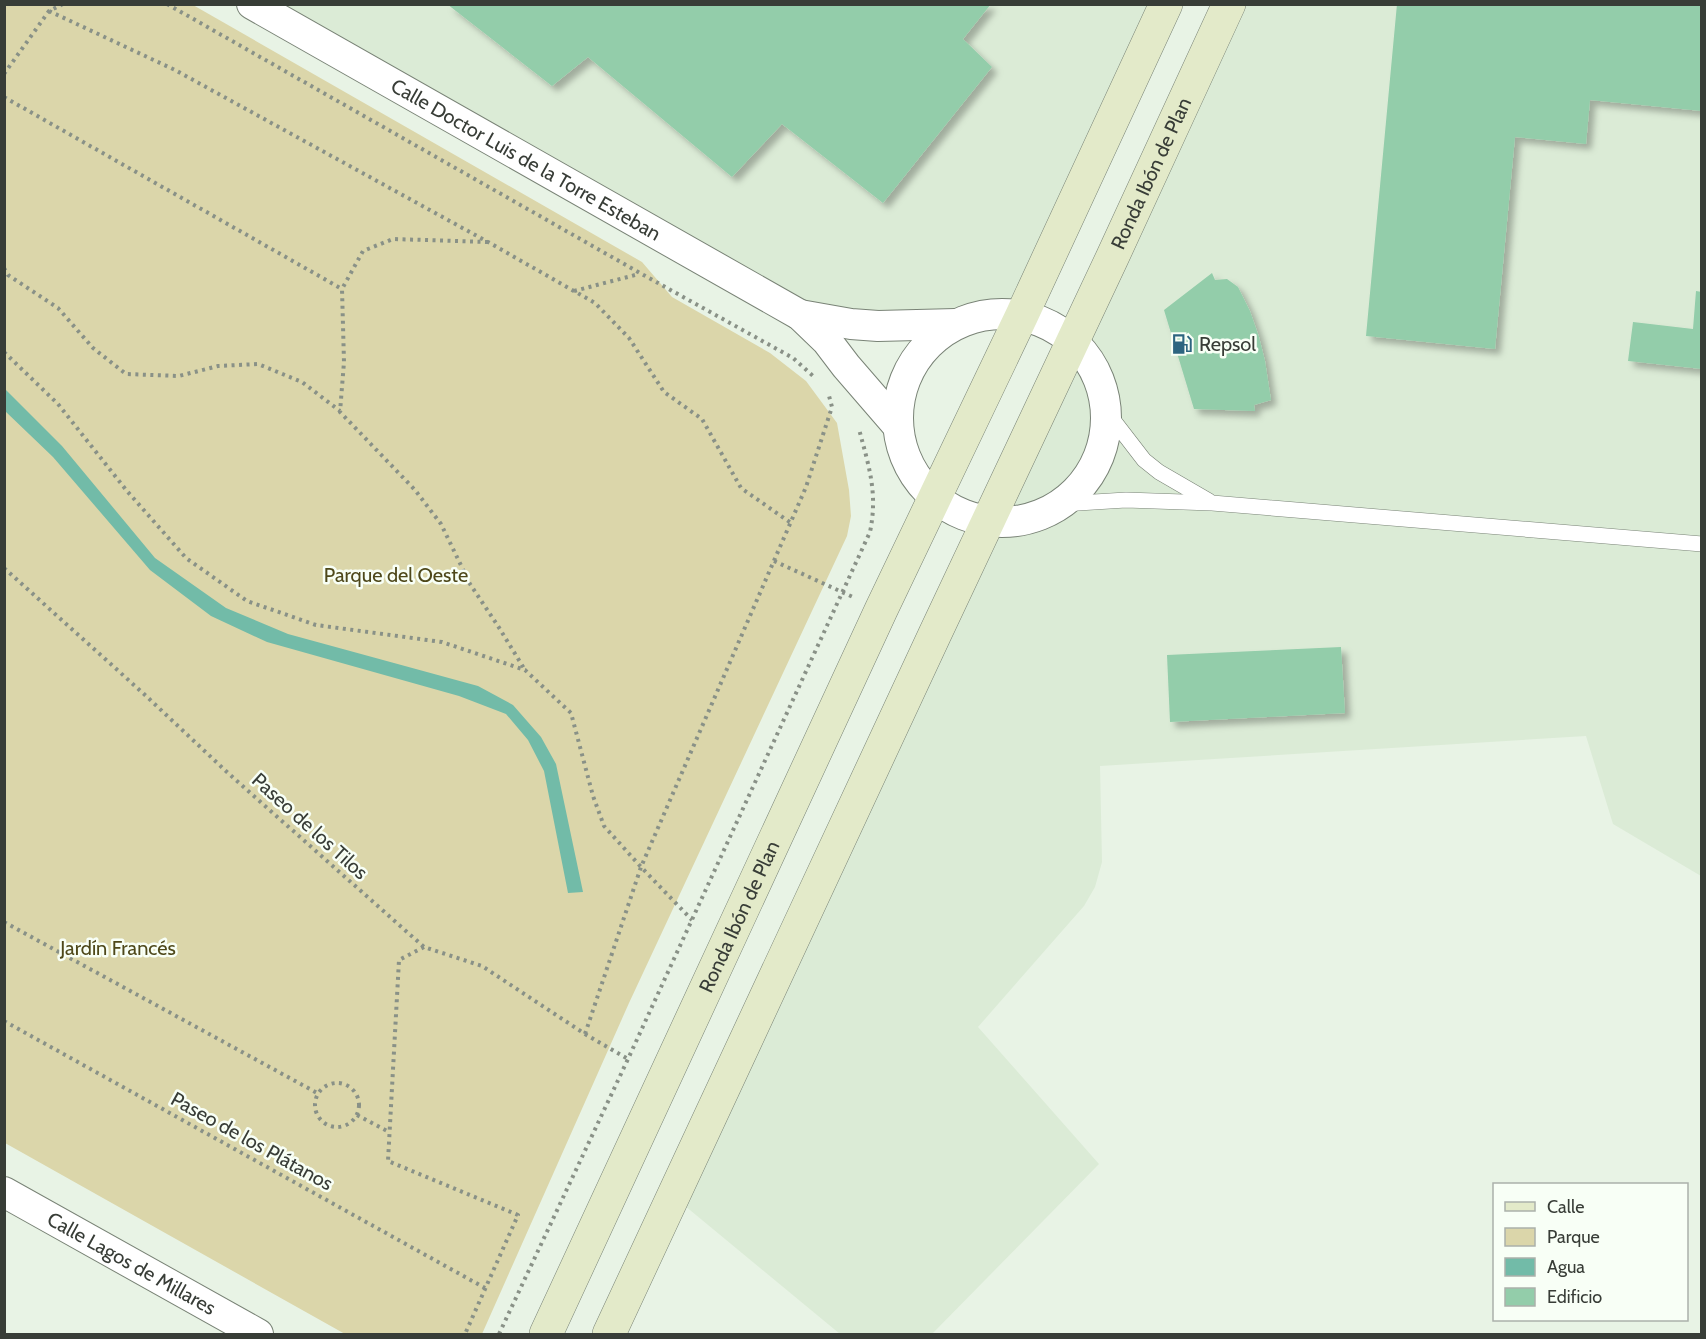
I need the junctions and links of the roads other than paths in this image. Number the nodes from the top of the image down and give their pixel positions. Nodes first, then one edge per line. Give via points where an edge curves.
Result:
1 (252, 4) edge
2 (1166, 4) edge
3 (1229, 4) edge
4 (800, 315) junction
5 (1022, 315) junction
6 (956, 324) junction
7 (1073, 341) junction
8 (1107, 412) junction
9 (897, 425) junction
10 (934, 498) junction
11 (1212, 502) junction
12 (1062, 504) junction
13 (987, 522) junction
14 (1701, 544) edge
15 (4, 1192) edge
16 (258, 1335) edge
17 (546, 1335) edge
18 (609, 1335) edge

1 - 4 street, Calle Doctor Luis de la Torre Esteban
2 - 5 main road, Ronda Ibón de Plan
3 - 7 main road, Ronda Ibón de Plan
4 - 6 street via 878,326
4 - 9 street via 827,340
5 - 6 street via 998,313
5 - 7 street via 1049,325
5 - 10 main road, Ronda Ibón de Plan
6 - 9 street via 916,357 901,389
7 - 8 street via 1090,361
7 - 13 main road, Ronda Ibón de Plan
8 - 11 lane via 1144,460
8 - 12 street via 1103,447 1087,479
9 - 10 street via 909,468
10 - 13 street via 959,514
10 - 17 main road, Ronda Ibón de Plan
11 - 12 lane via 1126,500
11 - 14 lane
12 - 13 street via 1031,519
13 - 18 main road, Ronda Ibón de Plan
15 - 16 street, Calle Lagos de Millares

